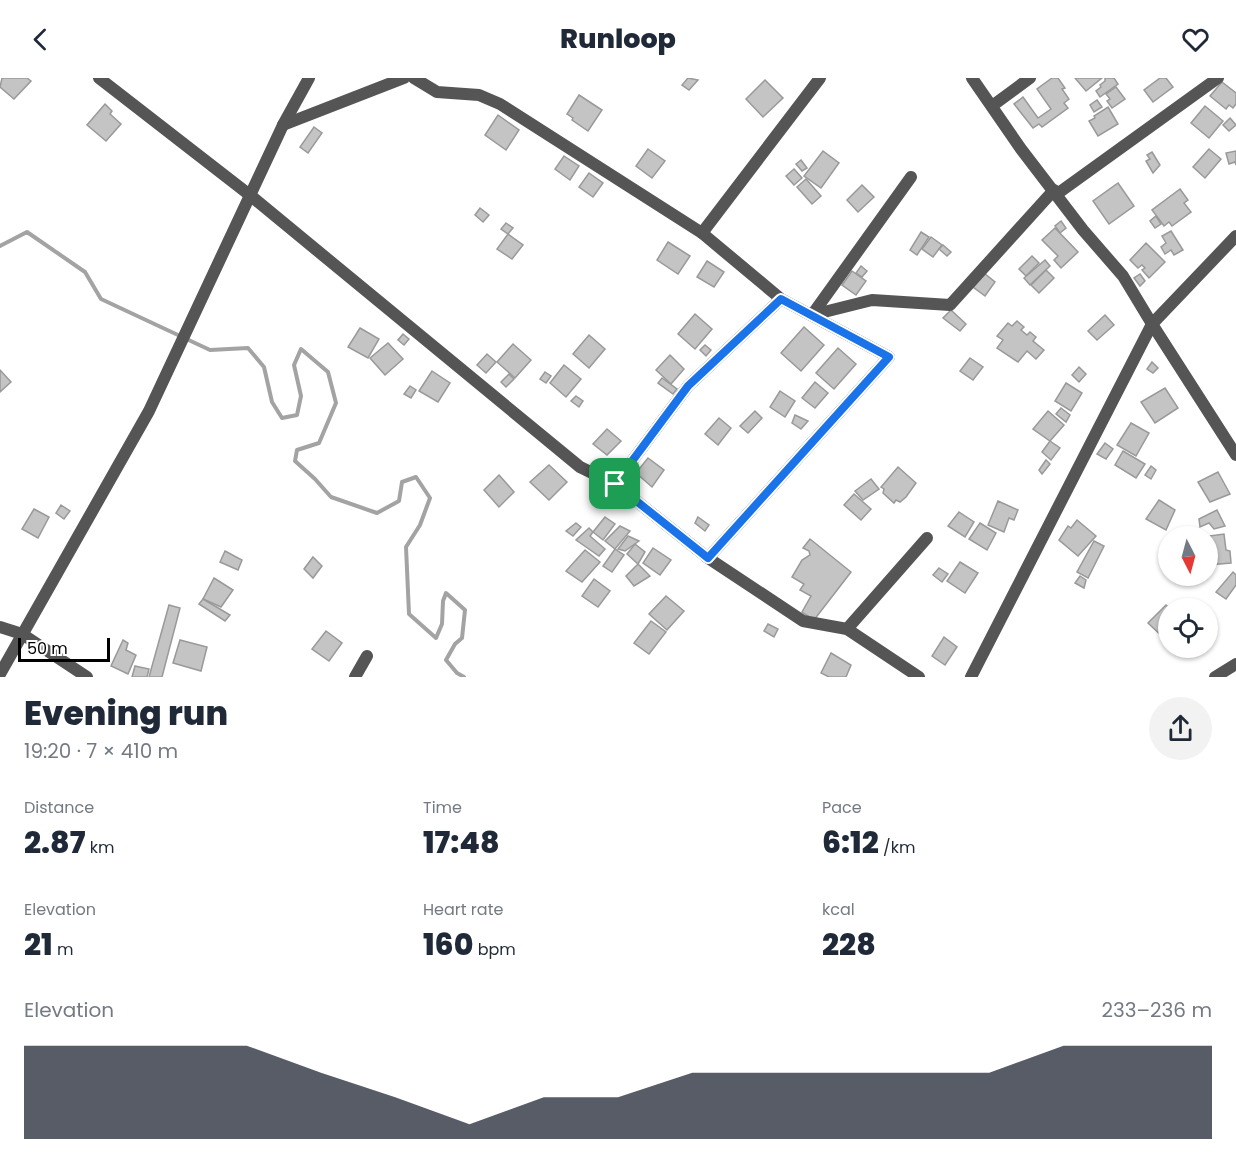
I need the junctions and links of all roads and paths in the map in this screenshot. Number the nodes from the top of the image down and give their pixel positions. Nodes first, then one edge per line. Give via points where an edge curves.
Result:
1 (99, 78) edge
2 (309, 78) edge
3 (404, 78) edge
4 (414, 78) edge
5 (820, 78) edge
6 (972, 78) edge
7 (1030, 78) edge
8 (1218, 78) edge
9 (992, 106) junction
10 (283, 125) junction
11 (910, 177) dead end
12 (1055, 192) junction
13 (251, 196) junction
14 (702, 233) junction
15 (1236, 236) edge
16 (781, 299) junction
17 (812, 315) junction
18 (1152, 324) junction
19 (1236, 455) edge
20 (615, 484) junction
21 (927, 538) dead end
22 (708, 558) junction
23 (0, 627) edge
24 (847, 630) junction
25 (22, 634) junction
26 (367, 656) dead end
27 (1236, 664) edge
28 (0, 674) edge
29 (87, 677) edge
30 (355, 677) edge
31 (919, 677) edge
32 (971, 677) edge
33 (1215, 677) edge

1 - 13 street
2 - 10 street
3 - 10 street
4 - 14 street via 437,92 479,95 500,104
5 - 14 street
6 - 9 street
7 - 9 street
8 - 12 street
9 - 12 street
10 - 13 street
11 - 17 street
12 - 17 street via 950,305 872,300
12 - 18 street via 1123,276
13 - 20 street via 580,467
13 - 25 street via 149,411
14 - 16 street
15 - 18 street
16 - 17 street
16 - 20 street via 688,386
17 - 22 street via 889,357
18 - 19 street
18 - 32 street
20 - 22 street
21 - 24 street
22 - 24 street via 803,621
23 - 25 street
24 - 31 street
25 - 28 street
25 - 29 street
26 - 30 street
27 - 33 street

